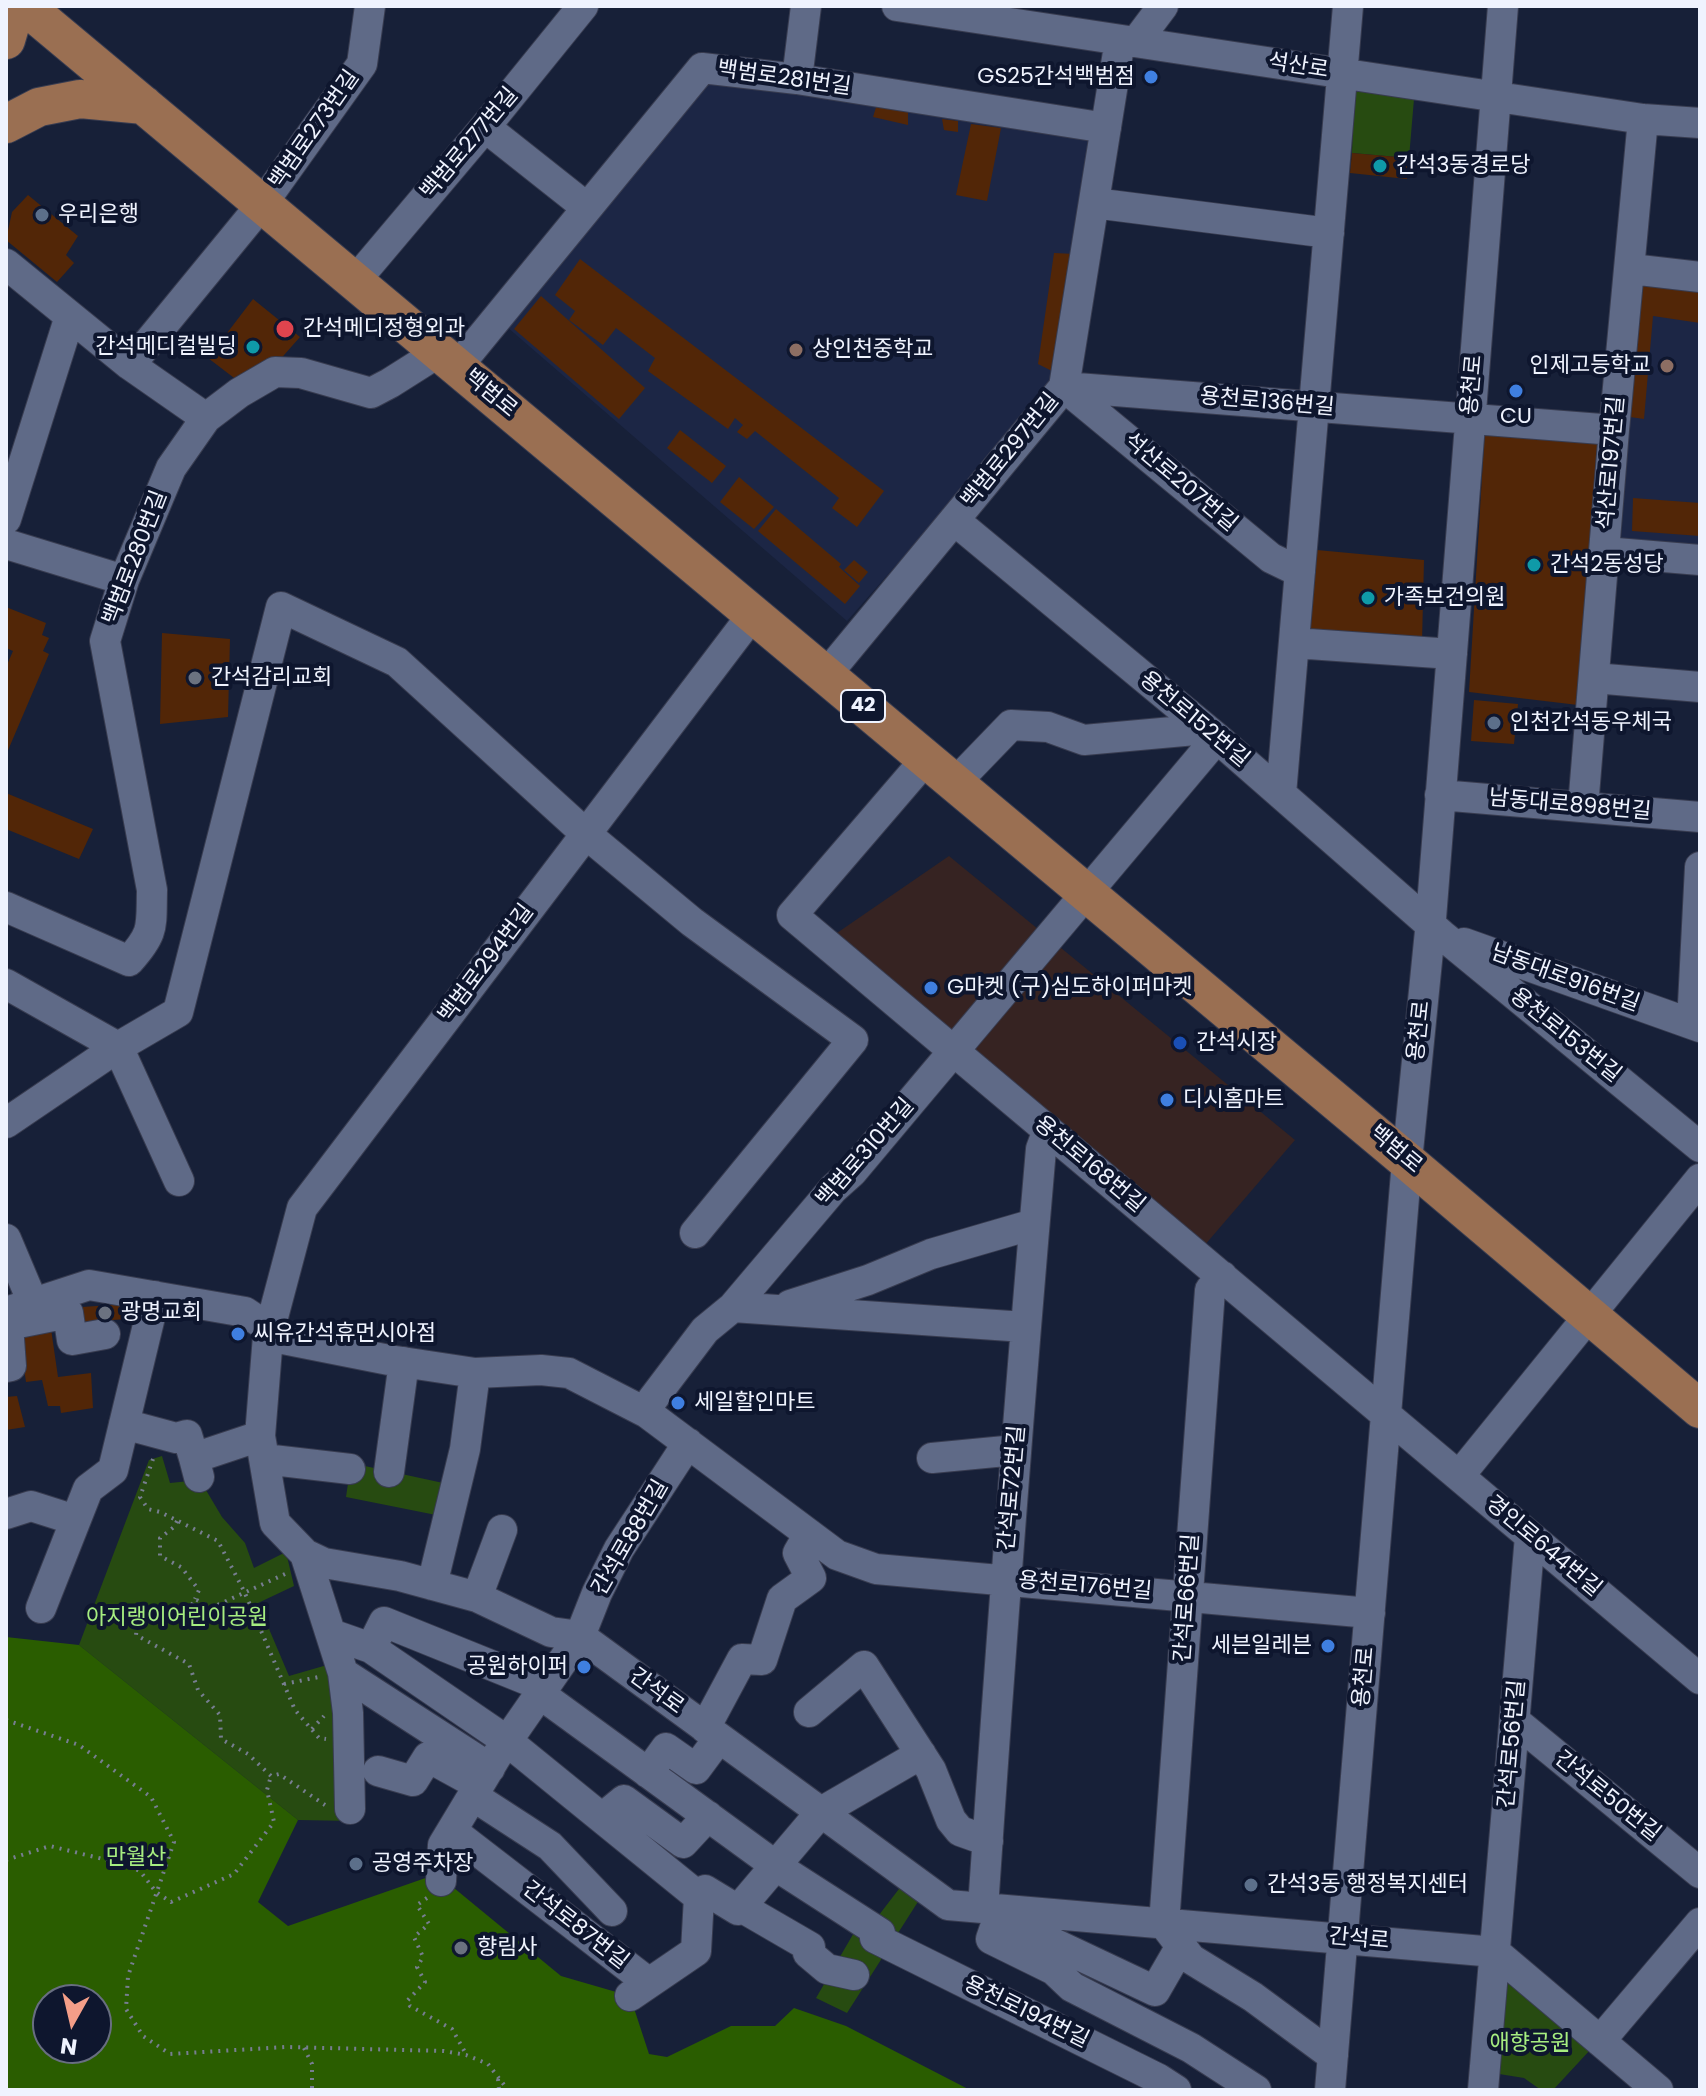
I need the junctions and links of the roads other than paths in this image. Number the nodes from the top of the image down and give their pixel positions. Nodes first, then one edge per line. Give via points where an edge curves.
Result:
1 (16, 6) edge
2 (25, 6) edge
3 (370, 6) edge
4 (583, 6) edge
5 (806, 6) edge
6 (897, 6) edge
7 (1163, 6) edge
8 (1348, 6) edge
9 (1503, 6) edge
10 (956, 10) edge
11 (1029, 16) edge
12 (6, 40) edge
13 (1128, 41) junction
14 (1343, 73) junction
15 (797, 79) junction
16 (1496, 97) junction
17 (144, 105) junction
18 (1643, 119) junction
19 (1700, 123) edge
20 (6, 124) edge
21 (485, 127) junction
22 (1106, 128) junction
23 (1094, 203) junction
24 (262, 204) junction
25 (586, 207) junction
26 (1329, 233) junction
27 (6, 264) edge
28 (1631, 269) junction
29 (1700, 277) edge
30 (355, 281) junction
31 (70, 316) junction
32 (448, 359) junction
33 (130, 365) junction
34 (1064, 387) junction
35 (1314, 406) junction
36 (206, 418) junction
37 (1470, 420) junction
38 (1614, 430) junction
39 (6, 519) edge
40 (954, 520) junction
41 (6, 544) edge
42 (1604, 552) junction
43 (1700, 560) edge
44 (1300, 572) junction
45 (124, 580) junction
46 (753, 614) junction
47 (1294, 643) junction
48 (1452, 654) junction
49 (826, 675) junction
50 (1594, 678) junction
51 (1700, 687) edge
52 (1211, 733) junction
53 (926, 759) junction
54 (955, 783) junction
55 (1281, 794) junction
56 (1440, 795) junction
57 (1583, 807) junction
58 (1700, 817) edge
59 (586, 834) junction
60 (1700, 867) edge
61 (1088, 894) junction
62 (6, 907) edge
63 (1434, 930) junction
64 (6, 984) edge
65 (1696, 1025) edge
66 (118, 1047) junction
67 (953, 1051) junction
68 (6, 1123) edge
69 (1048, 1130) junction
70 (1700, 1147) edge
71 (1407, 1161) junction
72 (1700, 1179) edge
73 (179, 1181) dead end
74 (1034, 1224) junction
75 (695, 1233) dead end
76 (6, 1239) edge
77 (1222, 1276) junction
78 (155, 1296) junction
79 (733, 1307) junction
80 (19, 1308) edge
81 (775, 1310) junction
82 (1589, 1315) junction
83 (1025, 1327) junction
84 (105, 1334) dead end
85 (268, 1336) junction
86 (404, 1362) junction
87 (6, 1367) edge
88 (475, 1373) junction
89 (1700, 1409) edge
90 (647, 1413) junction
91 (1386, 1415) junction
92 (124, 1424) junction
93 (688, 1443) junction
94 (262, 1448) junction
95 (1016, 1450) junction
96 (190, 1458) junction
97 (932, 1458) dead end
98 (153, 1459) road end
99 (350, 1469) dead end
100 (389, 1472) dead end
101 (1459, 1476) junction
102 (6, 1514) edge
103 (75, 1520) junction
104 (502, 1530) dead end
105 (809, 1534) junction
106 (1530, 1536) junction
107 (307, 1560) junction
108 (1005, 1579) junction
109 (432, 1585) junction
110 (1188, 1596) junction
111 (477, 1597) junction
112 (41, 1608) dead end
113 (1370, 1613) junction
114 (331, 1634) junction
115 (378, 1635) junction
116 (580, 1636) junction
117 (1699, 1675) edge
118 (333, 1680) junction
119 (542, 1690) junction
120 (809, 1712) dead end
121 (1515, 1721) junction
122 (712, 1733) junction
123 (507, 1741) junction
124 (921, 1754) junction
125 (378, 1771) dead end
126 (648, 1773) junction
127 (481, 1783) junction
128 (350, 1809) road end
129 (821, 1812) junction
130 (708, 1816) junction
131 (602, 1818) junction
132 (452, 1831) junction
133 (988, 1841) junction
134 (776, 1866) junction
135 (1700, 1873) edge
136 (441, 1881) road end
137 (699, 1897) junction
138 (740, 1909) junction
139 (998, 1909) junction
140 (612, 1911) dead end
141 (1700, 1923) edge
142 (1172, 1935) junction
143 (1343, 1939) junction
144 (1495, 1952) junction
145 (854, 1975) dead end
146 (1600, 2041) junction
147 (1333, 2056) junction
148 (1176, 2090) edge
149 (1256, 2090) edge
150 (1330, 2090) edge
151 (1483, 2090) edge
152 (1658, 2090) edge

1 - 12 main road
2 - 17 main road, 백범로 / 42
3 - 24 street, 백범로273번길 via 362,64
4 - 21 street, 백범로277번길
5 - 15 street
6 - 10 street, 석산로
7 - 13 street
8 - 14 street
9 - 16 street, 용천로
10 - 11 street, 석산로
11 - 13 street, 석산로
13 - 14 street, 석산로
13 - 22 street, 백범로297번길
14 - 16 street, 석산로
14 - 26 street
15 - 22 street, 백범로281번길
15 - 25 street, 백범로281번길 via 702,68
16 - 18 street, 석산로
16 - 37 street, 용천로
17 - 20 main road via 80,99 39,107
17 - 24 main road, 백범로 / 42
18 - 19 street, 석산로
18 - 28 street, 석산로197번길
21 - 25 street
21 - 30 street, 백범로277번길
22 - 23 street, 백범로297번길
23 - 26 street
23 - 34 street, 백범로297번길
24 - 30 main road, 백범로 / 42
24 - 33 street, 백범로273번길
25 - 32 street, 백범로281번길
26 - 35 street
27 - 31 street
28 - 29 street
28 - 38 street, 석산로197번길
30 - 32 main road, 백범로 / 42
31 - 33 street
31 - 39 street
32 - 36 street, 백범로280번길 via 371,393 301,373 275,372
32 - 46 main road, 백범로 / 42
33 - 36 street
34 - 35 street, 용천로136번길
34 - 40 street, 백범로297번길
34 - 44 street, 석산로207번길 via 1271,558
35 - 37 street, 용천로136번길
35 - 44 street
36 - 45 street, 백범로280번길 via 171,468
37 - 38 street, 용천로136번길
37 - 48 street, 용천로
38 - 42 street, 석산로197번길
40 - 49 street, 백범로297번길
40 - 52 street, 용천로152번길
41 - 45 street
42 - 43 street
42 - 50 street, 석산로197번길
44 - 47 street
45 - 62 street, 백범로280번길 via 105,641 152,890 151,930 129,961
46 - 49 main road, 백범로 / 42
46 - 59 street, 백범로294번길
47 - 48 street
47 - 55 street
48 - 56 street, 용천로
49 - 53 main road, 백범로 / 42
50 - 51 street
50 - 57 street, 석산로197번길
52 - 54 street via 1084,740 1048,727 1011,725
52 - 55 street, 용천로152번길
52 - 61 street
53 - 54 main road, 백범로 / 42
53 - 67 street, 용천로168번길 via 792,915
54 - 61 main road, 백범로 / 42
55 - 63 street, 용천로152번길
56 - 57 street, 남동대로898번길
56 - 63 street, 용천로
57 - 58 street, 남동대로898번길
59 - 66 street via 397,662 281,607 178,1012
59 - 75 street via 692,922 853,1040
59 - 85 street, 백범로294번길 via 302,1208
60 - 65 street
61 - 67 street, 백범로310번길
61 - 71 main road, 백범로 / 42
63 - 65 street, 남동대로916번길
63 - 70 street, 용천로153번길
63 - 71 street, 용천로
64 - 66 street
66 - 68 street
66 - 73 street
67 - 69 street, 용천로168번길
67 - 79 street, 백범로310번길
69 - 74 street, 간석로72번길 via 1041,1149
69 - 77 street, 용천로168번길
71 - 82 main road, 백범로 / 42
71 - 91 street, 용천로
72 - 82 street
74 - 81 street
74 - 83 street, 간석로72번길
76 - 80 street
77 - 91 street, 용천로168번길
77 - 110 street, 간석로66번길 via 1210,1290
78 - 80 street via 89,1285
78 - 85 street via 245,1312 263,1324
78 - 92 street
79 - 81 street
79 - 90 street, 백범로310번길 via 705,1330
81 - 83 street
82 - 89 main road, 백범로 / 42
82 - 101 street
83 - 95 street, 간석로72번길
84 - 87 street via 72,1340 68,1313 8,1325 11,1366
85 - 86 street, 용천로176번길
85 - 94 street, 간석로
86 - 88 street, 용천로176번길
86 - 100 street
88 - 90 street, 용천로176번길 via 569,1373
88 - 109 street via 465,1449
90 - 93 street, 용천로176번길
91 - 101 street, 경인로644번길
91 - 113 street, 용천로
92 - 96 street
92 - 103 street via 113,1470 88,1489
93 - 105 street, 용천로176번길
93 - 116 street, 간석로88번길 via 619,1549
94 - 96 street
94 - 99 street
94 - 107 street, 간석로 via 275,1523
95 - 97 street
95 - 108 street, 간석로72번길
96 - 98 street
101 - 106 street, 경인로644번길
102 - 103 street via 31,1506
103 - 112 street
104 - 111 street
105 - 108 street, 용천로176번길 via 837,1555 876,1569
105 - 122 street via 798,1553 811,1578 782,1599 762,1660 742,1659
106 - 117 street, 경인로644번길
106 - 121 street, 간석로56번길
107 - 109 street, 간석로
107 - 114 street
108 - 110 street, 용천로176번길
108 - 133 street, 간석로72번길
109 - 111 street, 간석로
110 - 113 street, 용천로176번길
110 - 142 street, 간석로66번길
111 - 116 street, 간석로 via 551,1632
113 - 143 street, 용천로
114 - 115 street
114 - 118 street
115 - 119 street
115 - 123 street
116 - 119 street
116 - 122 street, 간석로
118 - 127 street, 간석로87번길
118 - 128 street via 348,1713
119 - 123 street
119 - 126 street
120 - 124 street via 864,1666
121 - 135 street, 간석로50번길
121 - 144 street, 간석로56번길
122 - 126 street via 696,1769 666,1748
122 - 129 street, 간석로
123 - 127 street
123 - 131 street
124 - 129 street
124 - 133 street via 951,1820 960,1831
125 - 127 street, 간석로87번길 via 413,1781 428,1757
126 - 130 street
127 - 132 street
127 - 140 street, 간석로87번길
129 - 134 street
129 - 139 street, 간석로 via 948,1905
130 - 131 street via 683,1843 624,1800
130 - 134 street
131 - 137 street
132 - 136 street via 443,1845
132 - 137 street, 간석로87번길 via 639,1990 696,1951
133 - 139 street, 간석로72번길
134 - 138 street
134 - 148 street, 용천로194번길 via 877,1936
137 - 138 street via 705,1890
138 - 145 street via 810,1947 808,1953 827,1969
139 - 142 street, 간석로
139 - 142 street via 1011,1923 1155,1991
139 - 149 street via 991,1939 1191,2048
141 - 146 street
142 - 143 street, 간석로
142 - 147 street via 1191,1959
143 - 144 street, 간석로
143 - 147 street, 용천로
144 - 146 street
144 - 151 street, 간석로56번길
146 - 152 street
147 - 150 street, 용천로

